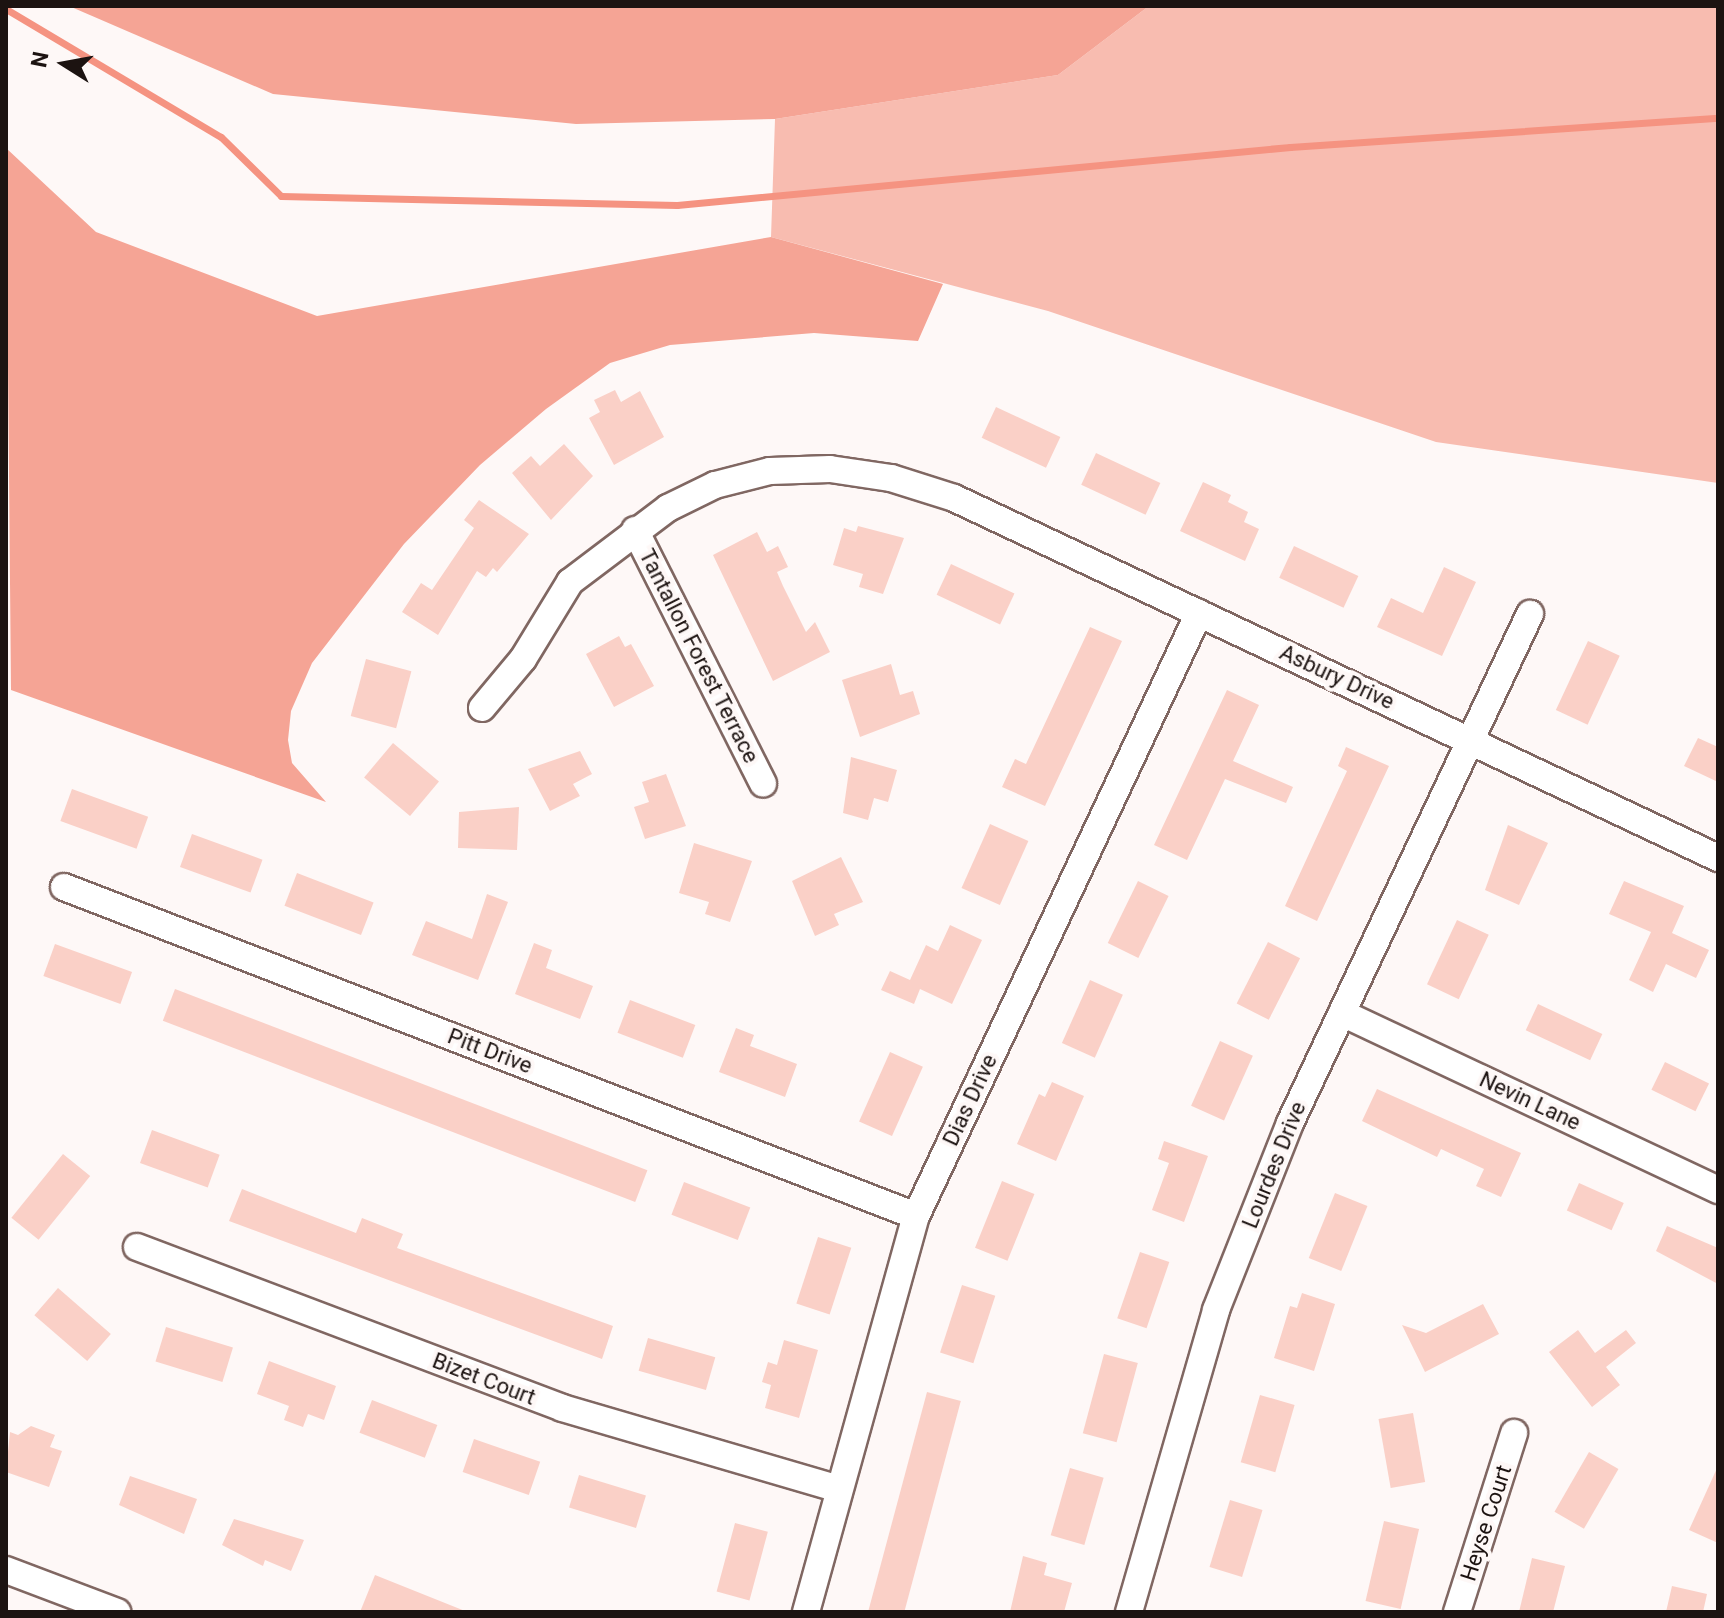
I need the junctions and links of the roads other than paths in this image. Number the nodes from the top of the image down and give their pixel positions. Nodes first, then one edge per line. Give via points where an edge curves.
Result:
1 (635, 530) junction
2 (1199, 613) junction
3 (1530, 614) dead end
4 (482, 708) dead end
5 (1471, 738) junction
6 (763, 783) dead end
7 (1718, 858) edge
8 (64, 887) dead end
9 (1342, 1013) junction
10 (1718, 1190) edge
11 (916, 1216) junction
12 (137, 1247) dead end
13 (1514, 1433) dead end
14 (839, 1489) junction
15 (6, 1570) edge
16 (117, 1612) edge
17 (806, 1612) edge
18 (1129, 1612) edge
19 (1457, 1612) edge

1 - 2 street, Asbury Drive via 715,485 770,471 830,469 891,478 954,498
1 - 4 street, Asbury Drive via 570,582 523,659
1 - 6 street, Tantallon Forest Terrace
2 - 5 street, Asbury Drive
2 - 11 street, Dias Drive
3 - 5 street, Lourdes Drive
5 - 7 street, Asbury Drive
5 - 9 street, Lourdes Drive
8 - 11 street, Pitt Drive
9 - 10 street, Nevin Lane
9 - 18 street, Lourdes Drive via 1290,1123 1216,1310
11 - 14 street, Dias Drive
12 - 14 street, Bizet Court via 562,1408
13 - 19 street, Heyse Court
14 - 17 street, Dias Drive
15 - 16 street

